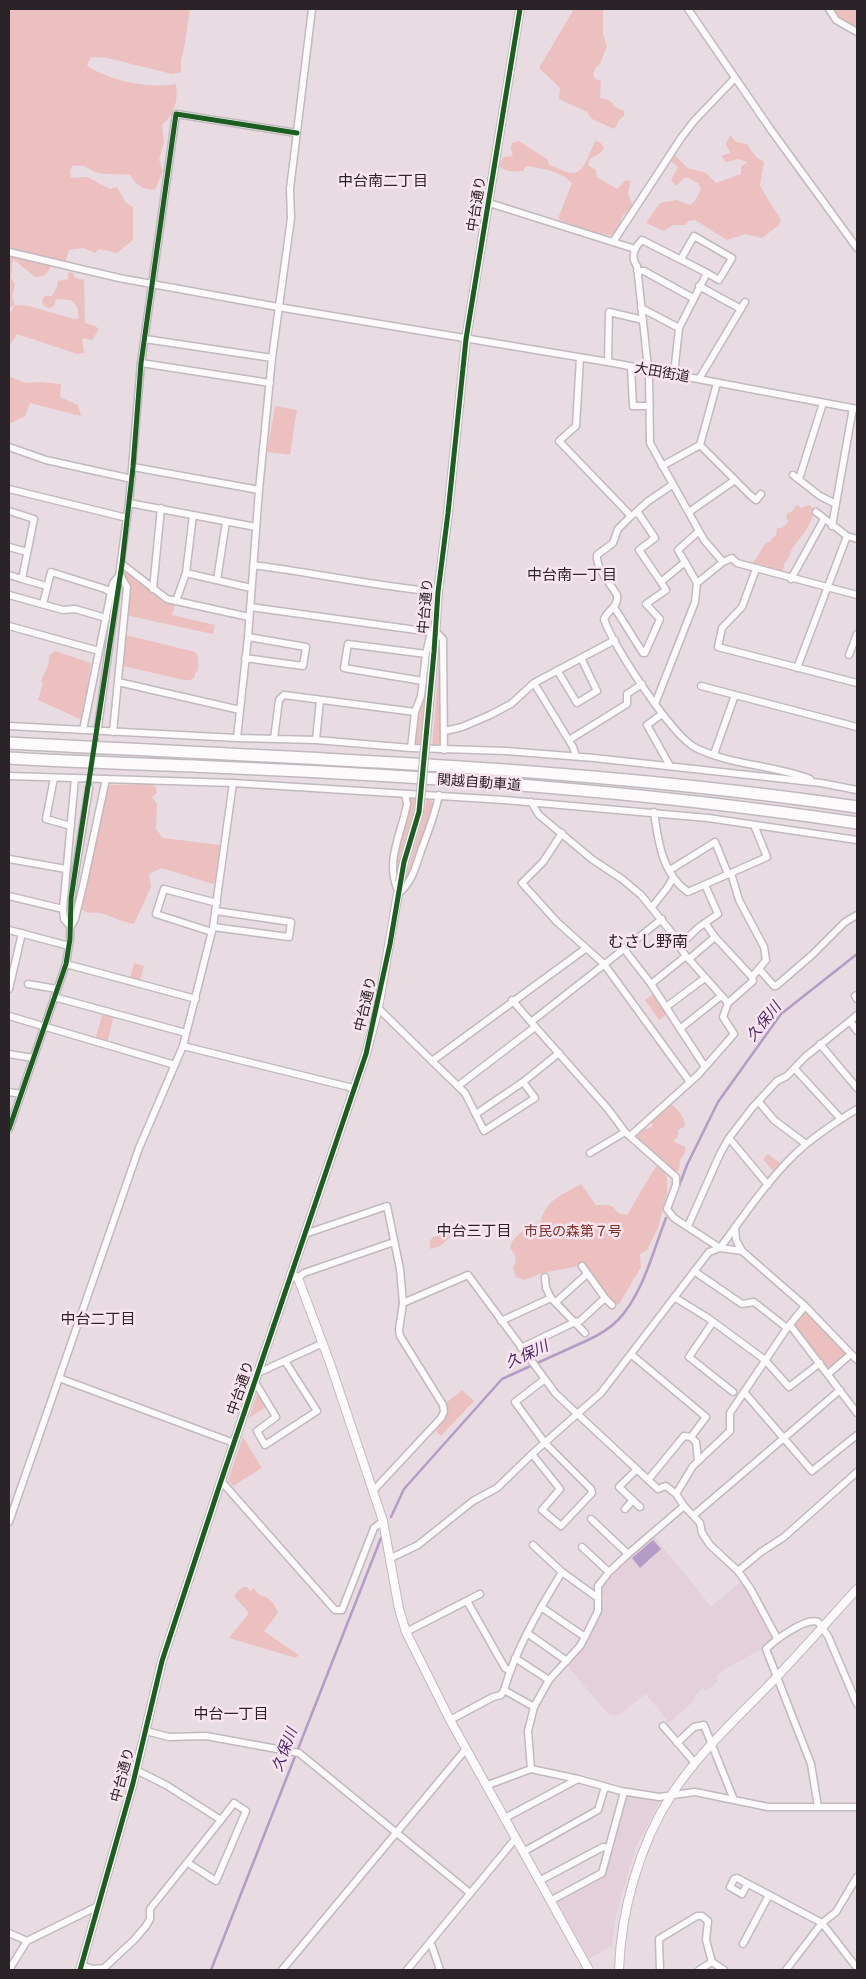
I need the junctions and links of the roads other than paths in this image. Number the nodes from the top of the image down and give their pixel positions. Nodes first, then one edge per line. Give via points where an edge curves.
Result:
1 (312, 9) edge
2 (520, 9) edge
3 (688, 9) edge
4 (829, 9) edge
5 (857, 32) edge
6 (735, 78) junction
7 (297, 133) junction
8 (489, 203) junction
9 (613, 242) junction
10 (857, 248) edge
11 (635, 249) junction
12 (9, 252) edge
13 (681, 259) junction
14 (637, 271) junction
15 (707, 272) junction
16 (152, 284) junction
17 (699, 286) junction
18 (693, 298) junction
19 (745, 302) dead end
20 (278, 307) junction
21 (642, 308) junction
22 (741, 309) junction
23 (643, 320) junction
24 (679, 328) junction
25 (145, 339) junction
26 (466, 339) junction
27 (272, 358) junction
28 (580, 358) junction
29 (608, 362) junction
30 (142, 363) junction
31 (631, 368) junction
32 (648, 370) junction
33 (674, 374) junction
34 (699, 379) junction
35 (270, 383) junction
36 (716, 383) junction
37 (822, 403) junction
38 (650, 406) junction
39 (855, 409) edge
40 (700, 445) junction
41 (9, 447) edge
42 (662, 466) junction
43 (133, 467) junction
44 (132, 479) junction
45 (735, 480) junction
46 (672, 485) junction
47 (9, 489) edge
48 (259, 490) junction
49 (760, 494) dead end
50 (129, 503) junction
51 (836, 504) junction
52 (161, 508) junction
53 (9, 511) edge
54 (637, 512) junction
55 (690, 512) junction
56 (816, 512) dead end
57 (193, 515) junction
58 (631, 516) junction
59 (127, 518) junction
60 (824, 519) junction
61 (226, 522) junction
62 (832, 526) junction
63 (256, 527) junction
64 (699, 531) junction
65 (847, 536) junction
66 (857, 539) edge
67 (9, 547) edge
68 (27, 552) junction
69 (685, 562) junction
70 (723, 562) junction
71 (122, 564) junction
72 (253, 565) junction
73 (756, 569) junction
74 (186, 573) junction
75 (9, 575) edge
76 (120, 575) junction
77 (22, 579) junction
78 (791, 579) junction
79 (217, 580) junction
80 (661, 582) junction
81 (697, 583) junction
82 (47, 586) junction
83 (251, 588) junction
84 (827, 588) junction
85 (153, 589) junction
86 (110, 592) junction
87 (438, 592) junction
88 (9, 595) edge
89 (857, 595) edge
90 (176, 602) junction
91 (43, 604) junction
92 (250, 607) junction
93 (614, 607) junction
94 (249, 617) junction
95 (106, 618) junction
96 (9, 626) edge
97 (433, 632) junction
98 (857, 634) edge
99 (248, 637) junction
100 (615, 640) junction
101 (99, 651) junction
102 (426, 654) junction
103 (849, 655) dead end
104 (245, 658) junction
105 (581, 658) junction
106 (797, 668) junction
107 (557, 670) junction
108 (423, 680) junction
109 (118, 682) junction
110 (534, 683) junction
111 (857, 683) edge
112 (642, 684) junction
113 (701, 686) dead end
114 (735, 695) junction
115 (320, 700) junction
116 (655, 704) junction
117 (240, 710) junction
118 (415, 712) junction
119 (662, 714) junction
120 (9, 726) edge
121 (98, 726) tunnel mouth
122 (857, 727) edge
123 (83, 730) junction
124 (445, 731) junction
125 (113, 732) junction
126 (237, 738) junction
127 (274, 739) junction
128 (316, 740) junction
129 (569, 740) junction
130 (9, 743) edge
131 (411, 748) junction
132 (444, 750) junction
133 (714, 754) junction
134 (576, 756) junction
135 (9, 758) edge
136 (670, 766) junction
137 (9, 776) edge
138 (54, 778) junction
139 (75, 778) junction
140 (106, 779) junction
141 (817, 783) junction
142 (233, 784) junction
143 (89, 788) tunnel mouth
144 (857, 790) edge
145 (405, 794) junction
146 (439, 795) junction
147 (531, 802) junction
148 (857, 807) edge
149 (654, 812) junction
150 (857, 823) edge
151 (754, 825) junction
152 (71, 826) junction
153 (562, 833) junction
154 (857, 840) edge
155 (9, 858) edge
156 (66, 869) junction
157 (670, 870) junction
158 (730, 874) junction
159 (673, 878) junction
160 (705, 885) junction
161 (399, 893) junction
162 (9, 896) edge
163 (217, 903) junction
164 (652, 907) junction
165 (63, 909) junction
166 (216, 911) junction
167 (857, 916) edge
168 (662, 919) junction
169 (705, 923) junction
170 (70, 927) junction
171 (213, 929) junction
172 (9, 930) edge
173 (22, 933) junction
174 (715, 937) junction
175 (681, 944) junction
176 (69, 946) junction
177 (585, 948) junction
178 (624, 949) junction
179 (688, 958) junction
180 (66, 964) junction
181 (604, 964) junction
182 (11, 969) edge
183 (759, 969) junction
184 (752, 976) junction
185 (704, 978) junction
186 (28, 984) dead end
187 (651, 984) junction
188 (9, 989) edge
189 (57, 990) junction
190 (857, 995) edge
191 (721, 996) junction
192 (54, 997) junction
193 (196, 999) junction
194 (857, 999) edge
195 (512, 1000) junction
196 (728, 1003) junction
197 (378, 1008) junction
198 (666, 1008) junction
199 (857, 1015) edge
200 (9, 1016) edge
201 (850, 1021) junction
202 (533, 1025) junction
203 (44, 1028) junction
204 (681, 1028) junction
205 (857, 1031) edge
206 (186, 1033) junction
207 (820, 1044) junction
208 (183, 1046) junction
209 (559, 1053) junction
210 (9, 1054) edge
211 (33, 1058) junction
212 (432, 1061) junction
213 (175, 1065) junction
214 (705, 1067) junction
215 (795, 1069) junction
216 (522, 1082) junction
217 (690, 1082) junction
218 (458, 1086) junction
219 (353, 1088) junction
220 (857, 1088) edge
221 (9, 1092) edge
222 (21, 1094) junction
223 (759, 1102) junction
224 (857, 1109) edge
225 (476, 1114) junction
226 (841, 1119) junction
227 (9, 1129) edge
228 (628, 1134) junction
229 (729, 1138) junction
230 (806, 1144) junction
231 (590, 1154) dead end
232 (768, 1185) junction
233 (688, 1226) junction
234 (735, 1227) junction
235 (305, 1234) junction
236 (394, 1242) junction
237 (720, 1248) junction
238 (742, 1251) junction
239 (582, 1266) dead end
240 (694, 1271) junction
241 (587, 1274) junction
242 (295, 1276) junction
243 (545, 1276) dead end
244 (674, 1297) junction
245 (605, 1298) junction
246 (553, 1300) junction
247 (403, 1303) junction
248 (612, 1305) dead end
249 (805, 1306) junction
250 (501, 1322) junction
251 (575, 1322) junction
252 (713, 1322) junction
253 (789, 1327) junction
254 (585, 1334) dead end
255 (323, 1343) junction
256 (521, 1348) junction
257 (851, 1354) junction
258 (632, 1355) junction
259 (765, 1360) junction
260 (857, 1360) edge
261 (285, 1361) junction
262 (820, 1363) junction
263 (258, 1373) junction
264 (828, 1374) junction
265 (59, 1378) junction
266 (545, 1379) junction
267 (255, 1382) junction
268 (840, 1390) junction
269 (733, 1392) dead end
270 (744, 1392) junction
271 (857, 1413) edge
272 (577, 1414) junction
273 (857, 1435) edge
274 (691, 1437) junction
275 (784, 1437) junction
276 (545, 1442) junction
277 (234, 1443) junction
278 (532, 1454) junction
279 (698, 1461) junction
280 (636, 1470) junction
281 (857, 1472) edge
282 (648, 1480) junction
283 (221, 1481) junction
284 (373, 1491) junction
285 (676, 1494) junction
286 (633, 1500) junction
287 (684, 1506) junction
288 (640, 1507) dead end
289 (625, 1509) dead end
290 (694, 1515) junction
291 (591, 1518) dead end
292 (383, 1521) junction
293 (9, 1522) edge
294 (533, 1545) dead end
295 (582, 1547) dead end
296 (628, 1554) junction
297 (391, 1558) junction
298 (562, 1572) junction
299 (609, 1572) junction
300 (738, 1572) junction
301 (857, 1589) edge
302 (480, 1594) dead end
303 (598, 1598) junction
304 (467, 1601) junction
305 (541, 1607) junction
306 (822, 1628) junction
307 (406, 1632) junction
308 (527, 1633) junction
309 (585, 1636) junction
310 (777, 1638) junction
311 (515, 1658) junction
312 (567, 1661) junction
313 (510, 1671) junction
314 (777, 1677) junction
315 (549, 1680) junction
316 (504, 1690) junction
317 (857, 1704) edge
318 (534, 1707) junction
319 (450, 1720) junction
320 (662, 1726) dead end
321 (146, 1730) junction
322 (678, 1743) junction
323 (712, 1745) junction
324 (466, 1749) junction
325 (695, 1763) junction
326 (531, 1768) junction
327 (136, 1770) junction
328 (578, 1779) junction
329 (488, 1785) junction
330 (605, 1786) junction
331 (624, 1792) junction
332 (671, 1795) junction
333 (734, 1800) junction
334 (818, 1807) junction
335 (857, 1808) edge
336 (506, 1818) junction
337 (221, 1820) junction
338 (396, 1832) junction
339 (516, 1838) junction
340 (609, 1848) junction
341 (523, 1852) junction
342 (188, 1863) junction
343 (857, 1877) edge
344 (539, 1881) junction
345 (747, 1885) dead end
346 (470, 1893) junction
347 (769, 1895) junction
348 (550, 1901) junction
349 (98, 1906) junction
350 (822, 1923) junction
351 (9, 1933) edge
352 (27, 1941) junction
353 (429, 1944) junction
354 (743, 1944) dead end
355 (712, 1962) junction
356 (81, 1967) edge
357 (857, 1968) edge
358 (9, 1970) edge
359 (282, 1970) edge
360 (407, 1970) edge
361 (440, 1970) edge
362 (589, 1970) edge
363 (619, 1970) edge
364 (660, 1970) edge
365 (699, 1970) edge
366 (724, 1970) edge
367 (786, 1970) edge

1 - 7 street
2 - 8 street, 中台通り
3 - 6 street
4 - 5 street via 836,20
6 - 9 street via 681,138
6 - 10 street
7 - 16 street via 176,114
7 - 20 street via 290,189 291,218
8 - 9 street
8 - 26 street, 中台通り
9 - 11 street
11 - 13 street via 642,240
11 - 14 street
12 - 16 street, 大田街道
13 - 15 street
13 - 15 street via 694,236 732,258 719,280
14 - 18 street via 644,271
14 - 21 street
15 - 17 street
16 - 20 street, 大田街道
16 - 25 street
17 - 18 street
17 - 22 street
18 - 24 street
19 - 22 street
20 - 26 street, 大田街道
20 - 27 street
21 - 23 street
21 - 24 street
22 - 34 street
23 - 29 street via 609,312
23 - 32 street
24 - 33 street
25 - 27 street
25 - 30 street
26 - 28 street, 大田街道
26 - 87 street, 中台通り
27 - 35 street
28 - 29 street, 大田街道
28 - 58 street via 576,426 559,441
29 - 31 street, 大田街道
30 - 35 street
30 - 43 street
31 - 32 street, 大田街道
31 - 38 street via 632,406
32 - 33 street, 大田街道
32 - 38 street
33 - 34 street, 大田街道
34 - 36 street, 大田街道
35 - 48 street
36 - 37 street, 大田街道
36 - 40 street
37 - 39 street, 大田街道
37 - 51 street via 796,477
38 - 42 street via 650,443
39 - 51 street
40 - 42 street
40 - 45 street
41 - 44 street via 46,460
42 - 46 street
43 - 44 street
43 - 48 street
44 - 50 street
45 - 49 street via 756,500
45 - 55 street
46 - 54 street
46 - 55 street
47 - 59 street
48 - 63 street
50 - 52 street
50 - 59 street
51 - 62 street
52 - 57 street
52 - 85 street
53 - 68 street via 34,519
54 - 58 street
54 - 80 street via 656,538 639,550
55 - 64 street
56 - 60 street
57 - 61 street
57 - 74 street
58 - 93 street via 618,530 613,543 597,555 596,560 617,595
59 - 71 street
60 - 62 street
60 - 78 street
61 - 63 street
61 - 79 street
62 - 65 street
63 - 72 street
64 - 69 street via 678,550
64 - 70 street
65 - 66 street
65 - 84 street
67 - 68 street
68 - 77 street
69 - 80 street
69 - 81 street
70 - 73 street via 732,558
70 - 81 street
71 - 76 street
71 - 85 street
72 - 83 street
72 - 87 street
73 - 78 street
73 - 106 street via 742,607 722,628 718,647
74 - 79 street
74 - 90 street
75 - 77 street
76 - 86 street
76 - 109 street via 128,587
76 - 121 street
77 - 82 street
78 - 84 street
79 - 83 street
80 - 93 street via 666,590 646,604 660,619 645,653
81 - 116 street via 696,602
82 - 86 street via 51,572
82 - 91 street
83 - 92 street
84 - 89 street
84 - 106 street
85 - 90 street
86 - 95 street
87 - 97 street, 中台通り
88 - 91 street
90 - 94 street
91 - 95 street
92 - 94 street
92 - 97 street
93 - 100 street via 604,619
94 - 99 street
95 - 101 street
96 - 101 street
97 - 102 street
97 - 124 street via 443,638
97 - 161 street, 中台通り, bridge via 434,652 419,812 404,862
98 - 103 street
99 - 104 street
99 - 104 street via 306,647 302,666
100 - 105 street
100 - 112 street
101 - 123 street
102 - 108 street
102 - 108 street via 348,644 344,668
104 - 117 street
105 - 107 street
105 - 107 street via 597,691 577,702
106 - 111 street
107 - 110 street
108 - 118 street
109 - 117 street
109 - 125 street
110 - 124 street via 511,704 462,727
110 - 129 street
112 - 116 street
112 - 129 street via 627,694 627,704
113 - 114 street
114 - 122 street
114 - 133 street
115 - 118 street
115 - 127 street via 284,695 279,700
115 - 128 street
116 - 119 street
117 - 126 street
118 - 131 street
119 - 133 street via 692,746
119 - 136 street via 646,725
120 - 123 street
123 - 125 street
124 - 132 street
125 - 126 street
126 - 127 street
127 - 128 street
128 - 131 street
129 - 134 street
130 - 148 highway, 関越自動車道 via 519,770 633,779
131 - 132 street
132 - 134 street
133 - 141 street
134 - 136 street
135 - 150 highway, 関越自動車道 via 515,785 638,796
136 - 141 street
137 - 138 street
138 - 139 street
138 - 152 street via 46,819
139 - 140 street
139 - 152 street
140 - 142 street
140 - 170 street via 75,919
141 - 144 street
142 - 145 street
142 - 163 street
143 - 170 street via 70,898
145 - 146 street
145 - 161 street via 406,804 392,869
146 - 147 street
146 - 161 street via 415,872
147 - 149 street
147 - 153 street via 539,815
149 - 151 street
149 - 157 street via 660,851
151 - 154 street
151 - 158 street via 767,857
152 - 156 street
153 - 164 street via 593,860 622,879
153 - 177 street via 543,862 522,883
155 - 156 street
156 - 165 street
157 - 158 street via 715,842
157 - 159 street
158 - 160 street
158 - 183 street via 739,900 764,947 766,960
159 - 160 street via 688,892
159 - 164 street
160 - 169 street via 718,914
161 - 197 street, 中台通り
162 - 165 street
163 - 166 street
163 - 171 street via 164,889 156,914
164 - 168 street
165 - 170 street via 64,919
166 - 171 street
166 - 171 street via 291,922 289,937
167 - 183 street via 845,922 776,986
168 - 175 street
168 - 178 street
169 - 174 street
169 - 175 street
170 - 176 street
171 - 193 street
172 - 173 street
173 - 176 street
173 - 182 street
174 - 179 street
174 - 184 street
175 - 179 street
176 - 180 street
177 - 181 street
177 - 195 street
178 - 181 street
178 - 187 street
179 - 185 street
179 - 187 street
180 - 189 street
180 - 193 street
181 - 202 street
181 - 217 street
182 - 188 street
183 - 184 street
184 - 196 street via 753,981
185 - 191 street
185 - 198 street
186 - 189 street
187 - 198 street
189 - 192 street
190 - 194 street
191 - 196 street
191 - 204 street
192 - 203 street
192 - 206 street
193 - 206 street
195 - 202 street
195 - 212 street
196 - 214 street via 722,1017 734,1034
197 - 212 street
197 - 219 street, 中台通り
198 - 204 street
199 - 201 street
200 - 203 street
201 - 205 street
201 - 207 street
202 - 209 street
202 - 218 street
203 - 211 street
203 - 213 street
204 - 214 street
206 - 208 street
207 - 215 street
207 - 220 street
208 - 213 street
208 - 219 street
209 - 216 street
209 - 228 street
210 - 211 street
211 - 222 street
212 - 218 street
213 - 265 street via 139,1148
214 - 217 street
215 - 223 street via 777,1081
215 - 226 street
216 - 225 street
216 - 225 street via 535,1098 484,1131
217 - 228 street
218 - 225 street
219 - 235 street, 中台通り
221 - 222 street
222 - 227 street
223 - 229 street
223 - 230 street via 774,1120
224 - 226 street
226 - 230 street
228 - 231 street
228 - 233 street via 676,1177 667,1209 674,1218
229 - 232 street
229 - 233 street
230 - 232 street
232 - 234 street
233 - 237 street
234 - 237 street
234 - 238 street via 736,1240
235 - 236 street via 387,1206
235 - 242 street, 中台通り
236 - 242 street
236 - 247 street
237 - 238 street
237 - 240 street via 709,1252
238 - 249 street
239 - 241 street
240 - 244 street
240 - 253 street via 742,1304 754,1302
241 - 245 street
241 - 246 street
242 - 255 street
242 - 263 street, 中台通り
243 - 246 street via 546,1288
244 - 252 street
244 - 258 street
245 - 248 street
245 - 251 street
246 - 250 street
246 - 251 street
247 - 250 street via 468,1275
247 - 284 street via 398,1330 400,1336 443,1405 444,1412 442,1418
249 - 253 street
249 - 257 street
250 - 256 street
251 - 254 street
251 - 256 street
252 - 259 street
252 - 269 street via 689,1357
253 - 259 street
253 - 262 street
255 - 261 street
255 - 284 street
256 - 266 street
257 - 260 street
257 - 264 street
258 - 272 street via 601,1393
258 - 274 street via 706,1417
259 - 262 street via 790,1387
259 - 270 street
261 - 263 street
261 - 267 street via 317,1411 265,1445 257,1431 276,1418
262 - 264 street
263 - 267 street, 中台通り
264 - 268 street
265 - 277 street
265 - 293 street
266 - 272 street
266 - 276 street via 515,1402
267 - 277 street, 中台通り
268 - 271 street
268 - 275 street
270 - 275 street
270 - 279 street via 730,1413 730,1431
272 - 276 street
272 - 280 street
273 - 275 street via 812,1471
274 - 279 street via 696,1442
274 - 282 street via 684,1436
275 - 290 street
276 - 278 street
276 - 278 street via 592,1493 561,1526 542,1510 560,1488
277 - 283 street, 中台通り
278 - 297 street via 497,1488 473,1501 418,1545
279 - 285 street
280 - 282 street
280 - 286 street via 619,1487
281 - 300 street via 784,1537
282 - 285 street via 658,1489 666,1486
283 - 292 street via 334,1610 342,1610 374,1528
283 - 321 street, 中台通り via 162,1661
284 - 292 street
285 - 287 street
286 - 288 street
286 - 289 street
287 - 290 street
287 - 296 street
290 - 300 street via 710,1545
291 - 296 street
292 - 297 street
294 - 298 street
295 - 299 street
296 - 299 street
297 - 307 street
298 - 303 street
298 - 305 street
299 - 303 street via 598,1586
300 - 310 street
301 - 306 street
302 - 304 street
303 - 309 street via 598,1611
304 - 307 street
304 - 313 street via 505,1668
305 - 308 street
305 - 309 street
306 - 310 street via 818,1622 810,1622
306 - 314 street
306 - 317 street
307 - 319 street
308 - 311 street
308 - 312 street
309 - 312 street
310 - 314 street via 766,1649
311 - 313 street
311 - 315 street
312 - 315 street
313 - 316 street
314 - 323 street
314 - 334 street via 811,1764
315 - 318 street
316 - 318 street
316 - 319 street via 501,1695
318 - 326 street via 528,1731
319 - 324 street
320 - 322 street
321 - 327 street, 中台通り
321 - 338 street via 169,1737 206,1736 296,1752
322 - 323 street via 694,1727 704,1725
322 - 325 street
323 - 325 street
323 - 333 street
324 - 329 street
324 - 338 street
325 - 332 street
326 - 328 street
326 - 329 street
327 - 337 street
327 - 349 street, 中台通り
328 - 330 street
328 - 336 street
329 - 336 street
330 - 331 street
330 - 341 street via 598,1810
331 - 332 street via 659,1797
331 - 340 street
332 - 333 street via 695,1792
332 - 363 street via 631,1888
333 - 334 street via 768,1807
334 - 335 street
336 - 339 street
337 - 342 street
337 - 342 street via 234,1803 246,1811 216,1881
338 - 346 street
338 - 359 street
339 - 341 street
339 - 346 street
340 - 344 street via 603,1847
340 - 348 street via 602,1873
341 - 344 street
342 - 356 street via 150,1909 146,1926 125,1949 100,1970
343 - 350 street via 836,1912
344 - 348 street
345 - 347 street
346 - 353 street
347 - 350 street
347 - 354 street
348 - 362 street
349 - 352 street
349 - 356 street, 中台通り
350 - 357 street
350 - 367 street
351 - 352 street
352 - 358 street
353 - 360 street
353 - 361 street
355 - 364 street via 706,1940 708,1921 696,1916 659,1939
355 - 365 street
355 - 366 street

